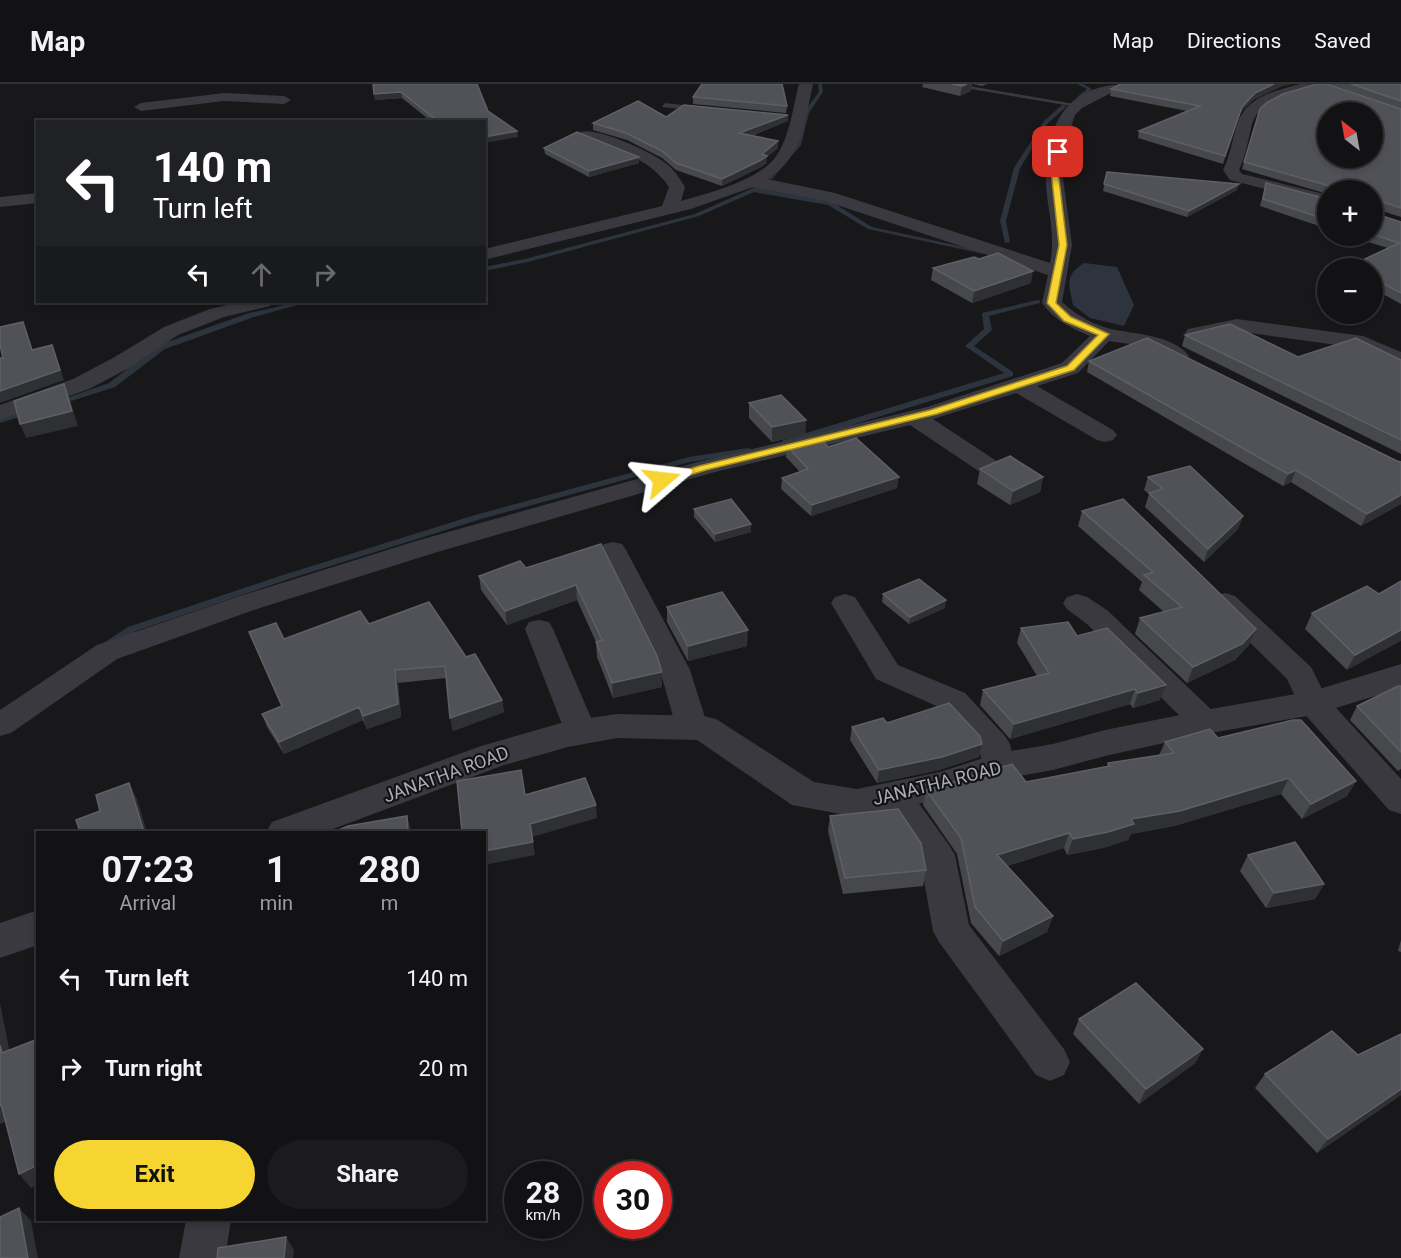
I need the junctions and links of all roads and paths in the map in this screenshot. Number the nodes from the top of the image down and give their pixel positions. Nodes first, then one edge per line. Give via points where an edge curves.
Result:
1 (806, 84) edge
2 (944, 84) edge
3 (1121, 84) edge
4 (1318, 85) edge
5 (284, 100) dead end
6 (665, 105) dead end
7 (1077, 105) junction
8 (707, 110) edge
9 (138, 120) edge
10 (586, 135) edge
11 (750, 181) junction
12 (1317, 197) edge
13 (36, 198) edge
14 (0, 202) edge
15 (670, 209) junction
16 (486, 255) edge
17 (1058, 272) junction
18 (259, 303) edge
19 (1104, 334) junction
20 (1151, 342) junction
21 (1401, 360) edge
22 (1193, 364) edge
23 (1017, 385) junction
24 (0, 413) edge
25 (914, 417) junction
26 (1105, 435) dead end
27 (989, 468) edge
28 (613, 550) dead end
29 (1205, 583) edge
30 (845, 603) dead end
31 (1077, 603) dead end
32 (539, 628) dead end
33 (1401, 675) edge
34 (1313, 703) junction
35 (1204, 722) junction
36 (0, 725) edge
37 (692, 727) junction
38 (581, 732) junction
39 (999, 766) junction
40 (895, 795) junction
41 (1401, 801) edge
42 (288, 831) edge
43 (36, 928) edge
44 (0, 941) edge
45 (1050, 1062) dead end
46 (209, 1221) edge
47 (202, 1258) edge

1 - 11 street via 791,118 795,130 781,161
2 - 7 lane
3 - 7 street
4 - 12 street via 1257,104 1250,111 1231,170 1236,177
5 - 9 street via 224,97 143,101
6 - 8 lane
7 - 17 street via 1068,113 1054,171 1063,245
10 - 15 street via 660,167 677,187
11 - 15 street
11 - 17 street via 829,197
13 - 14 street
15 - 16 street
17 - 19 street via 1052,303 1068,319
18 - 24 street via 217,313 171,331 81,384
19 - 20 street
19 - 23 street via 1070,368
20 - 21 street via 1237,325 1363,342
20 - 22 street
23 - 25 street
23 - 26 street
25 - 27 street
25 - 36 street via 703,468 425,547 247,603 107,652
28 - 37 street via 675,670
29 - 34 street via 1300,674
30 - 39 street via 887,672 954,701 994,744
31 - 35 street via 1097,616
32 - 38 street
33 - 34 street, JANATHA ROAD
34 - 35 street, JANATHA ROAD
34 - 41 street
35 - 39 street, JANATHA ROAD via 1053,758
37 - 38 street, JANATHA ROAD via 617,726
37 - 40 street, JANATHA ROAD via 704,728 805,795 858,803
38 - 42 street, JANATHA ROAD via 494,755
39 - 40 street, JANATHA ROAD
40 - 45 street via 937,855 952,931
43 - 44 street
46 - 47 street

